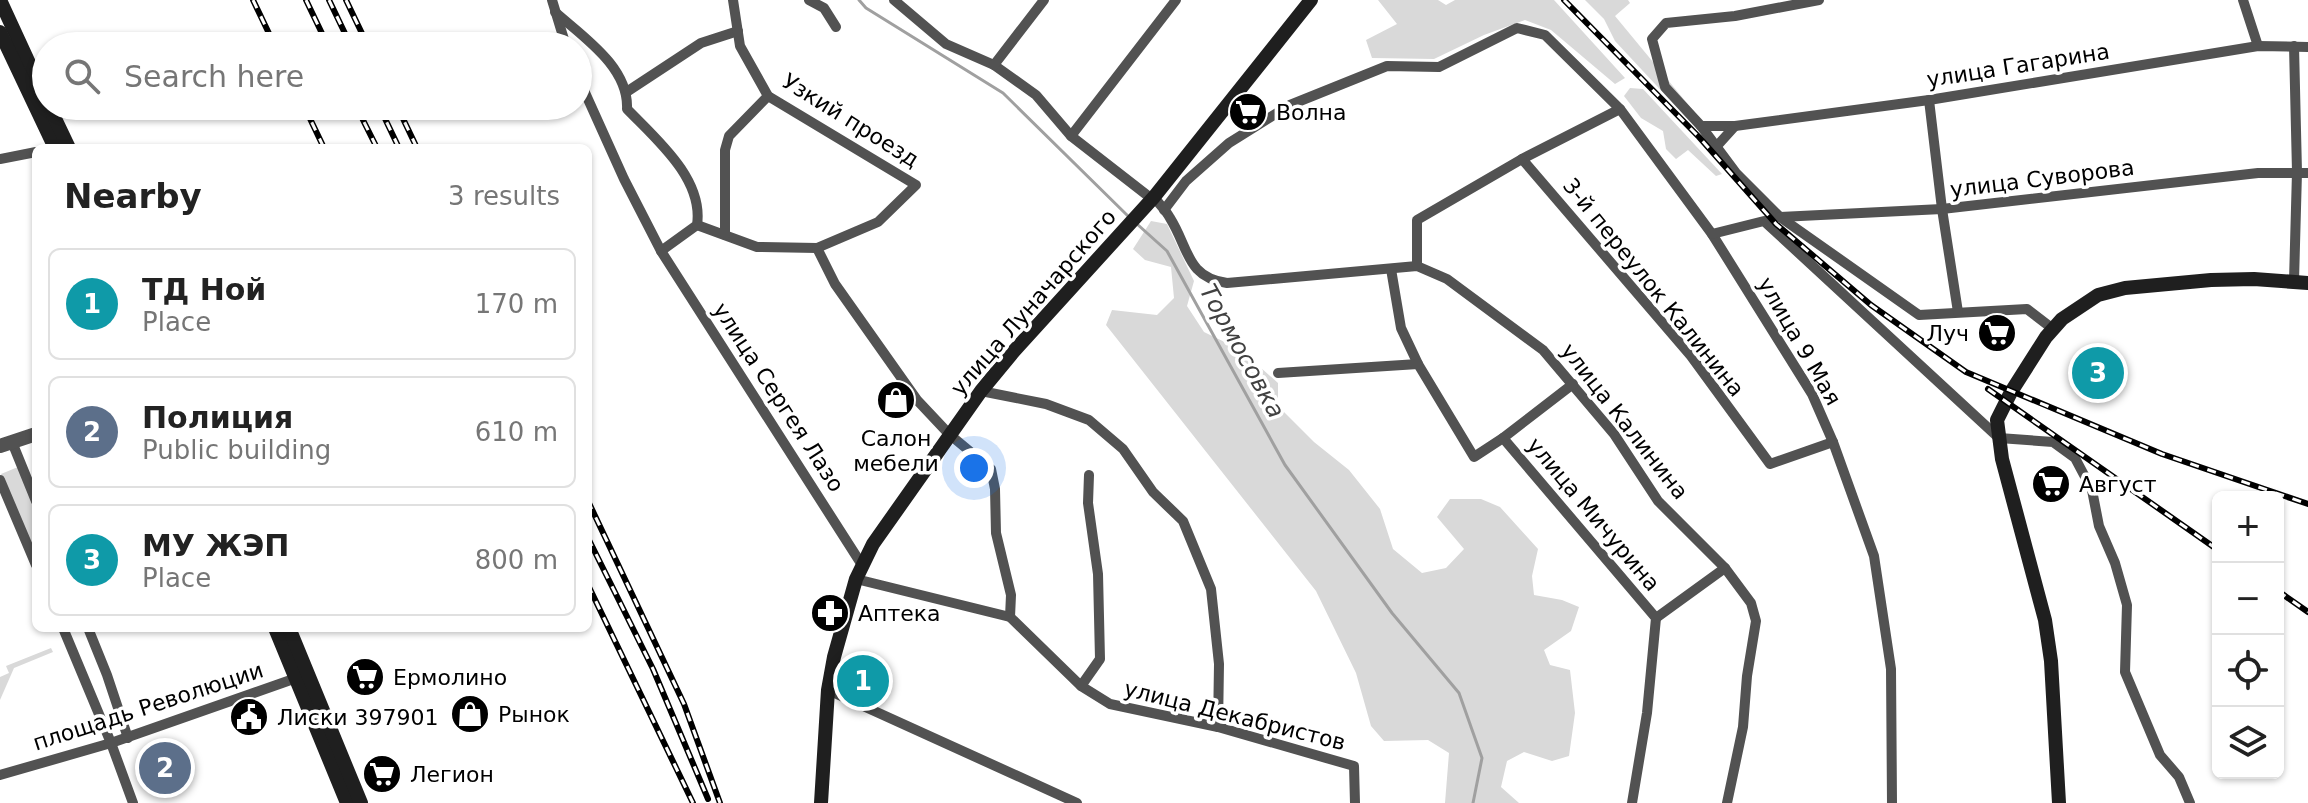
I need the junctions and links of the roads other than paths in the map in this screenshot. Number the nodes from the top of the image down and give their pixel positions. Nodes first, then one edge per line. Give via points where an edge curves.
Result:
1 (0, 0) edge
2 (552, 0) edge
3 (733, 0) edge
4 (809, 0) edge
5 (894, 0) edge
6 (1176, 0) edge
7 (1311, 0) edge
8 (1819, 0) edge
9 (2243, 0) edge
10 (1042, 1) edge
11 (555, 12) junction
12 (836, 27) dead end
13 (738, 31) junction
14 (0, 32) edge
15 (561, 32) edge
16 (577, 32) edge
17 (592, 45) edge
18 (2258, 46) junction
19 (2294, 46) junction
20 (2308, 47) edge
21 (994, 65) junction
22 (32, 70) edge
23 (628, 91) junction
24 (32, 95) edge
25 (768, 96) junction
26 (1929, 100) junction
27 (592, 108) edge
28 (1620, 109) junction
29 (45, 120) edge
30 (52, 120) edge
31 (1701, 126) junction
32 (1735, 126) junction
33 (1071, 136) junction
34 (57, 144) edge
35 (58, 144) edge
36 (1716, 147) junction
37 (32, 153) edge
38 (0, 159) edge
39 (1522, 159) junction
40 (2302, 172) edge
41 (1153, 198) junction
42 (1942, 209) junction
43 (1164, 210) junction
44 (1780, 217) junction
45 (697, 225) junction
46 (1712, 234) junction
47 (725, 235) junction
48 (817, 248) junction
49 (661, 251) junction
50 (1417, 266) junction
51 (1391, 269) junction
52 (2301, 282) edge
53 (1958, 312) junction
54 (2053, 329) junction
55 (1418, 364) junction
56 (1278, 373) dead end
57 (1573, 384) junction
58 (981, 391) junction
59 (949, 434) junction
60 (32, 435) edge
61 (1503, 438) junction
62 (1999, 438) junction
63 (1833, 442) junction
64 (6, 444) edge
65 (1089, 475) dead end
66 (0, 480) edge
67 (32, 493) edge
68 (32, 556) edge
69 (862, 565) junction
70 (1725, 568) junction
71 (856, 579) junction
72 (1010, 617) junction
73 (1656, 618) junction
74 (65, 632) edge
75 (90, 632) edge
76 (277, 632) edge
77 (290, 632) edge
78 (302, 676) junction
79 (1081, 686) junction
80 (828, 690) junction
81 (1218, 727) junction
82 (128, 738) junction
83 (111, 743) junction
84 (0, 775) edge
85 (133, 803) edge
86 (347, 803) edge
87 (361, 803) edge
88 (821, 803) edge
89 (1077, 803) edge
90 (1355, 803) edge
91 (1632, 803) edge
92 (1727, 803) edge
93 (1892, 803) edge
94 (2059, 803) edge
95 (2190, 803) edge

1 - 22 main road
2 - 11 street
3 - 13 street, Узкий проезд
4 - 12 street via 824,8
5 - 21 street via 946,44
6 - 33 street
7 - 41 main road, улица Луначарского
8 - 31 street via 1666,23 1652,39 1665,87
9 - 18 street
10 - 21 street
11 - 15 street
11 - 16 street
13 - 23 street via 701,43
13 - 25 street, Узкий проезд via 740,46
14 - 24 main road
17 - 23 street
18 - 19 street, улица Гагарина
18 - 26 street, улица Гагарина
19 - 20 street, улица Гагарина
19 - 40 street
21 - 33 street via 1036,95
23 - 45 street via 627,109 665,148 690,184
25 - 47 street via 729,136
25 - 48 street, Узкий проезд via 916,185 878,222
26 - 32 street, улица Гагарина
26 - 42 street
27 - 49 street, улица Сергея Лазо
28 - 39 street
28 - 43 street, улица 9 Мая via 1545,35 1517,28 1439,67 1387,66 1290,105 1229,143 1186,181
28 - 46 street, улица 9 Мая
29 - 34 main road
30 - 35 main road
31 - 32 street, улица Гагарина
31 - 36 street
32 - 36 street
33 - 41 street
36 - 44 street
37 - 38 street
39 - 50 street via 1417,220
39 - 63 street, 3-й переулок Калинина via 1691,356 1770,464
40 - 42 street, улица Суворова
40 - 52 street
41 - 43 street
41 - 58 main road, улица Луначарского
42 - 44 street, улица Суворова
42 - 53 street
43 - 51 street via 1192,263 1212,281
44 - 53 street via 1919,315
45 - 47 street
45 - 49 street
46 - 62 street via 1764,221
46 - 63 street, улица 9 Мая via 1812,394
47 - 48 street via 757,247
48 - 59 street via 835,284 908,387
49 - 69 street, улица Сергея Лазо
50 - 51 street
50 - 57 street, улица Калинина via 1447,279 1494,312 1543,350
51 - 55 street via 1401,328
52 - 54 main road via 2211,280 2125,288 2098,295
53 - 54 street via 2027,309
54 - 62 main road via 1997,420
55 - 56 street
55 - 61 street, улица Мичурина via 1474,457
57 - 61 street
57 - 70 street, улица Калинина via 1658,501
58 - 59 main road, улица Луначарского
58 - 81 street via 1046,404 1089,420 1123,449 1153,492 1183,521 1211,589 1219,664
59 - 69 main road, улица Луначарского
59 - 72 street via 991,469
60 - 64 street
61 - 73 street, улица Мичурина
62 - 94 main road via 2045,620
62 - 95 street via 2053,442 2075,458 2092,490 2127,605 2125,672 2160,755 2179,777
63 - 93 street, улица 9 Мая via 1874,556 1891,669
64 - 67 street
65 - 79 street via 1100,659
66 - 68 street
69 - 71 main road, улица Луначарского
70 - 73 street
70 - 92 street, улица Калинина via 1751,603 1756,621
71 - 72 street
71 - 80 main road, улица Луначарского
72 - 79 street, улица Декабристов
73 - 91 street, улица Мичурина
74 - 83 street
75 - 82 street
76 - 78 main road
77 - 78 main road
78 - 82 street, площадь Революции
78 - 86 main road
78 - 87 main road
79 - 81 street, улица Декабристов via 1110,704
80 - 88 main road, улица Луначарского
80 - 89 street
81 - 90 street, улица Декабристов via 1354,766
82 - 83 street, площадь Революции
83 - 84 street, площадь Революции
83 - 85 street

